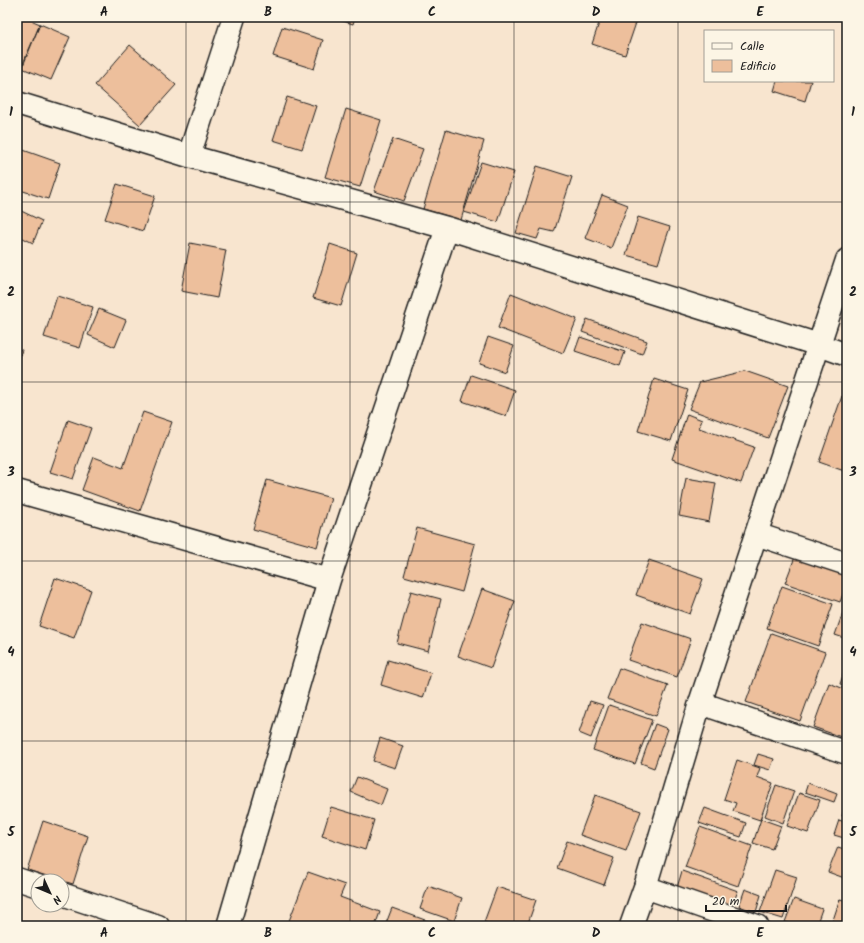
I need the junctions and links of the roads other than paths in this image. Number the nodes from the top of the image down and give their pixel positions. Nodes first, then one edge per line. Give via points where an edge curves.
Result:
1 (234, 17) edge
2 (17, 103) edge
3 (189, 156) junction
4 (447, 228) junction
5 (847, 260) edge
6 (819, 345) junction
7 (847, 355) edge
8 (17, 491) edge
9 (756, 534) junction
10 (847, 564) edge
11 (329, 580) junction
12 (700, 703) junction
13 (847, 753) edge
14 (17, 879) edge
15 (30, 883) edge
16 (645, 887) junction
17 (70, 897) edge
18 (158, 926) edge
19 (228, 926) edge
20 (631, 926) edge
21 (757, 926) edge

1 - 3 street
2 - 3 street
3 - 4 street
4 - 6 street
4 - 11 street
5 - 6 street
6 - 7 street
6 - 9 street
8 - 11 street
9 - 10 street
9 - 12 street
11 - 19 street
12 - 13 street
12 - 16 street
14 - 15 street
16 - 20 street
16 - 21 street
17 - 18 street

